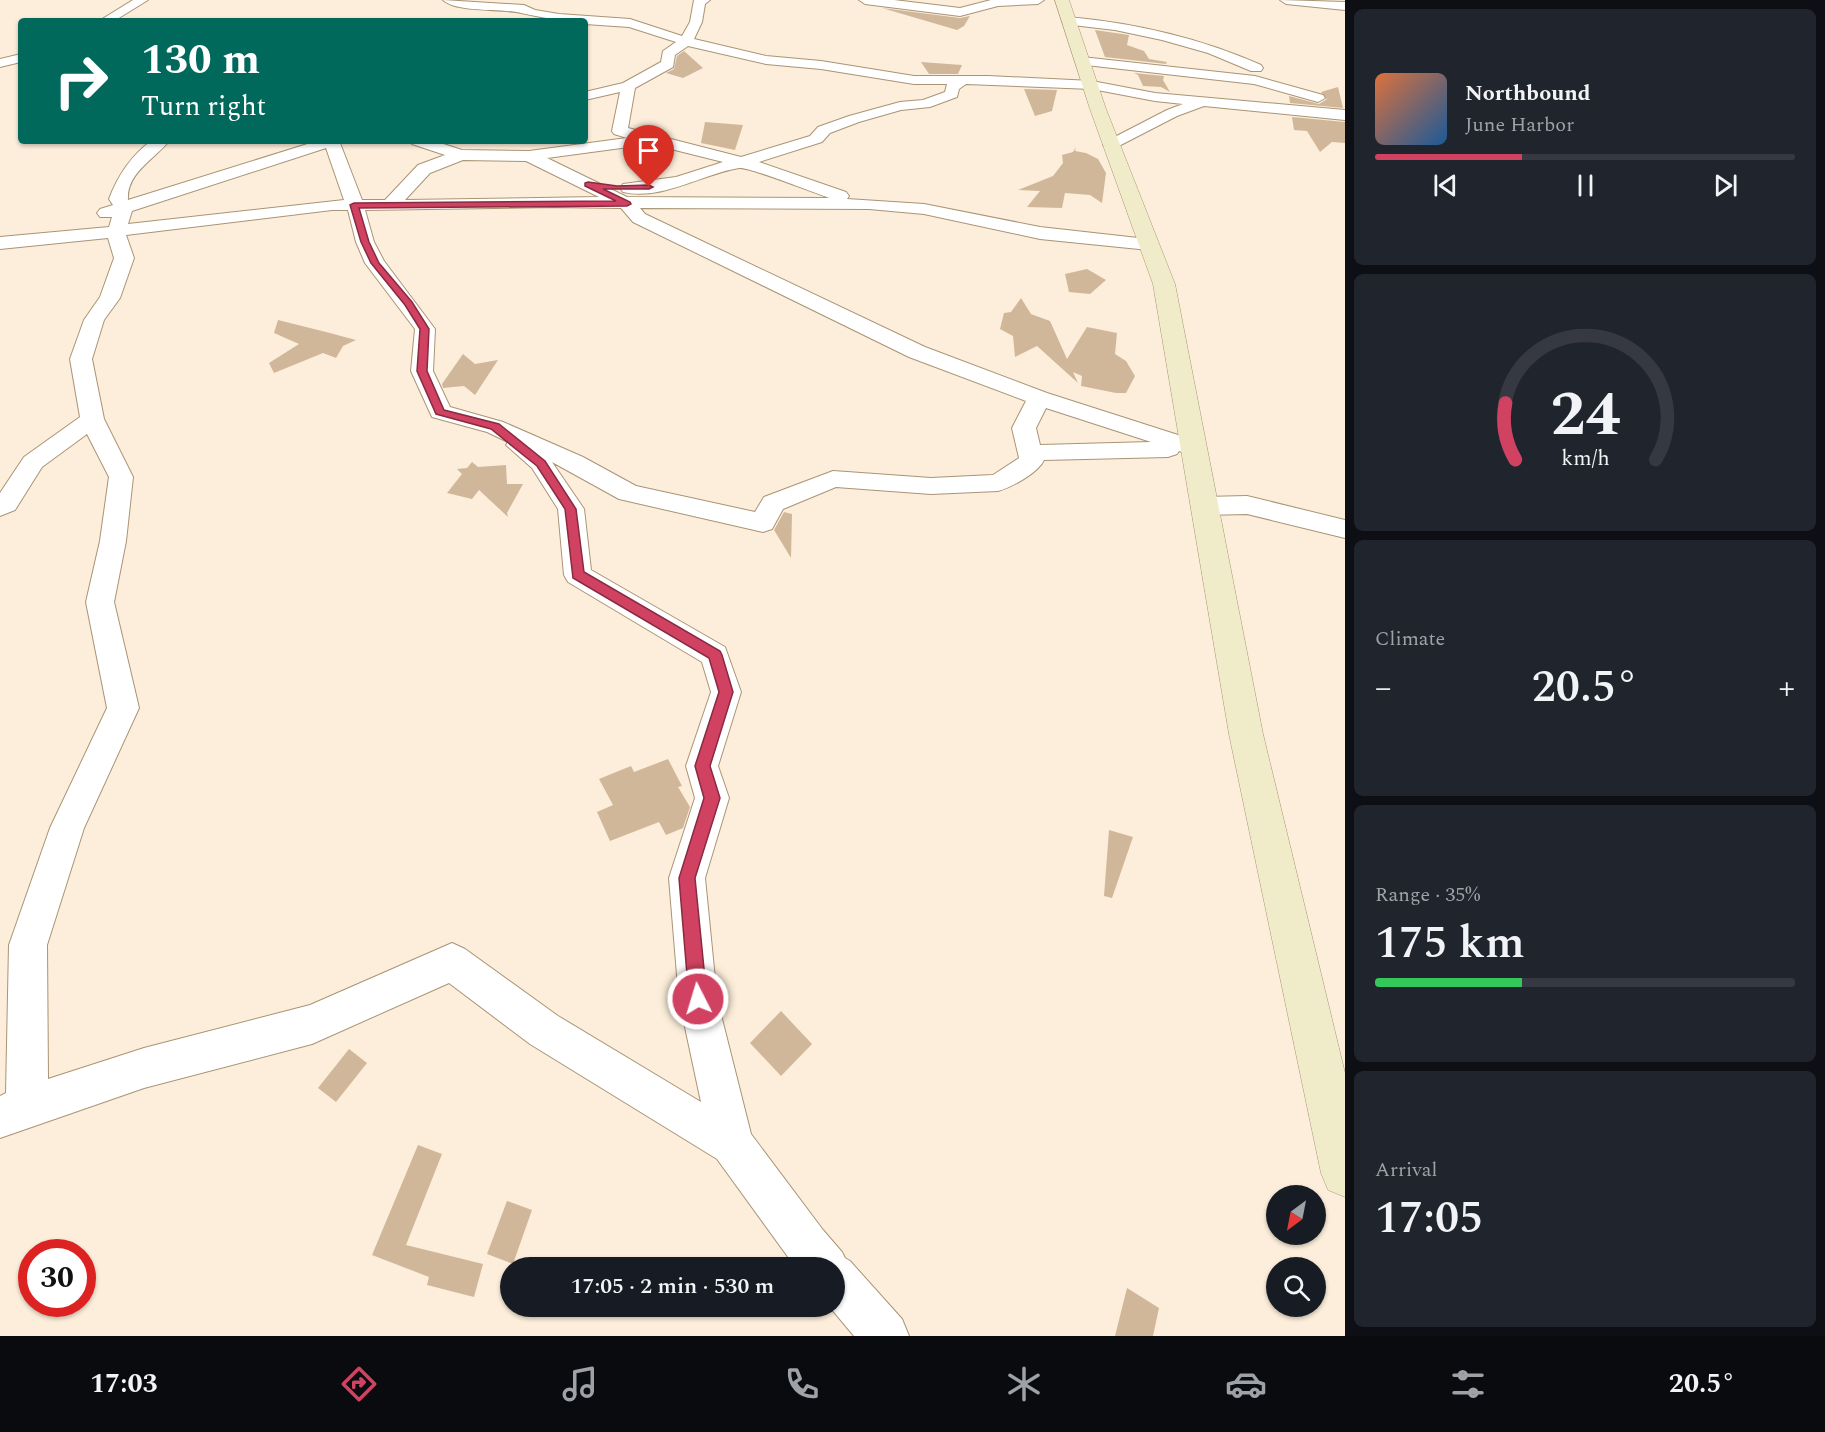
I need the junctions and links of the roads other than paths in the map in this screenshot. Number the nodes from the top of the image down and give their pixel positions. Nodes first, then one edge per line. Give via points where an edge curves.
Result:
1 (141, 0) edge
2 (449, 0) edge
3 (704, 0) edge
4 (865, 0) edge
5 (1038, 0) edge
6 (1286, 0) edge
7 (1345, 6) edge
8 (615, 7) dead end
9 (1065, 10) edge
10 (110, 18) edge
11 (559, 18) edge
12 (588, 20) edge
13 (630, 23) junction
14 (686, 41) junction
15 (703, 58) dead end
16 (18, 59) edge
17 (766, 60) junction
18 (0, 63) edge
19 (1087, 73) junction
20 (1227, 77) junction
21 (966, 80) junction
22 (628, 86) junction
23 (1304, 94) junction
24 (588, 95) edge
25 (1205, 102) junction
26 (1345, 110) edge
27 (1345, 115) edge
28 (157, 144) edge
29 (323, 144) edge
30 (333, 144) edge
31 (427, 144) edge
32 (615, 144) junction
33 (1112, 145) junction
34 (483, 148) edge
35 (461, 155) junction
36 (529, 156) junction
37 (743, 162) junction
38 (591, 180) junction
39 (627, 204) junction
40 (869, 204) junction
41 (354, 205) junction
42 (390, 205) junction
43 (124, 207) junction
44 (116, 232) junction
45 (7, 242) edge
46 (1149, 244) junction
47 (1039, 398) junction
48 (92, 419) junction
49 (495, 427) junction
50 (1194, 448) junction
51 (1030, 453) junction
52 (1204, 506) junction
53 (0, 507) edge
54 (1345, 529) edge
55 (13, 1112) edge
56 (732, 1144) junction
57 (1345, 1173) edge
58 (816, 1257) edge
59 (845, 1290) edge
60 (885, 1336) edge

1 - 10 street
2 - 11 street via 524,9
3 - 14 street via 699,2 696,22
4 - 5 street via 960,12 998,2
6 - 7 street
8 - 13 street
9 - 19 main road
9 - 23 street via 1242,62
12 - 13 street
13 - 14 street
14 - 17 street
14 - 22 street via 668,54 674,63
15 - 17 street
16 - 18 street
17 - 21 street via 914,80
19 - 20 street
19 - 21 street
19 - 25 street via 1145,96
19 - 33 main road
20 - 23 street via 1255,80
20 - 25 street via 1230,88
21 - 37 street via 952,87 952,94 925,104 854,118 824,130 816,140
22 - 24 street
22 - 32 street
23 - 26 street
25 - 27 street
25 - 33 street
28 - 43 street via 141,156 124,179 118,198
29 - 43 street
30 - 41 street
31 - 35 street
32 - 36 street
32 - 37 street via 651,139
33 - 46 main road
34 - 35 street
34 - 36 street
35 - 42 street via 424,170
36 - 38 street
37 - 38 street via 649,187 617,188
37 - 40 street
38 - 39 street
39 - 40 street
39 - 42 street
39 - 47 street via 639,218 917,352
40 - 46 street via 924,209 1040,233
41 - 42 street
41 - 44 street
41 - 49 street via 375,263 424,329 422,371 440,412
43 - 44 street
43 - 45 street
44 - 45 street
44 - 48 street via 124,258 110,298 94,320 81,359
46 - 50 main road via 1164,284
47 - 50 street
47 - 51 street via 1024,428
48 - 53 street via 33,462 6,504
48 - 55 street via 121,477 100,602 123,708 67,828 28,945
49 - 51 street via 574,462 627,493 763,523 773,504 833,478 931,486 998,483 1032,461
49 - 56 street via 541,463 571,509 578,575 715,655 726,692 702,766 712,798 687,878 698,999
50 - 51 street
50 - 52 main road
52 - 54 street via 1247,505
52 - 57 main road via 1246,734
55 - 56 street via 144,1068 312,1024 452,962 544,1030
56 - 58 street
59 - 60 street

